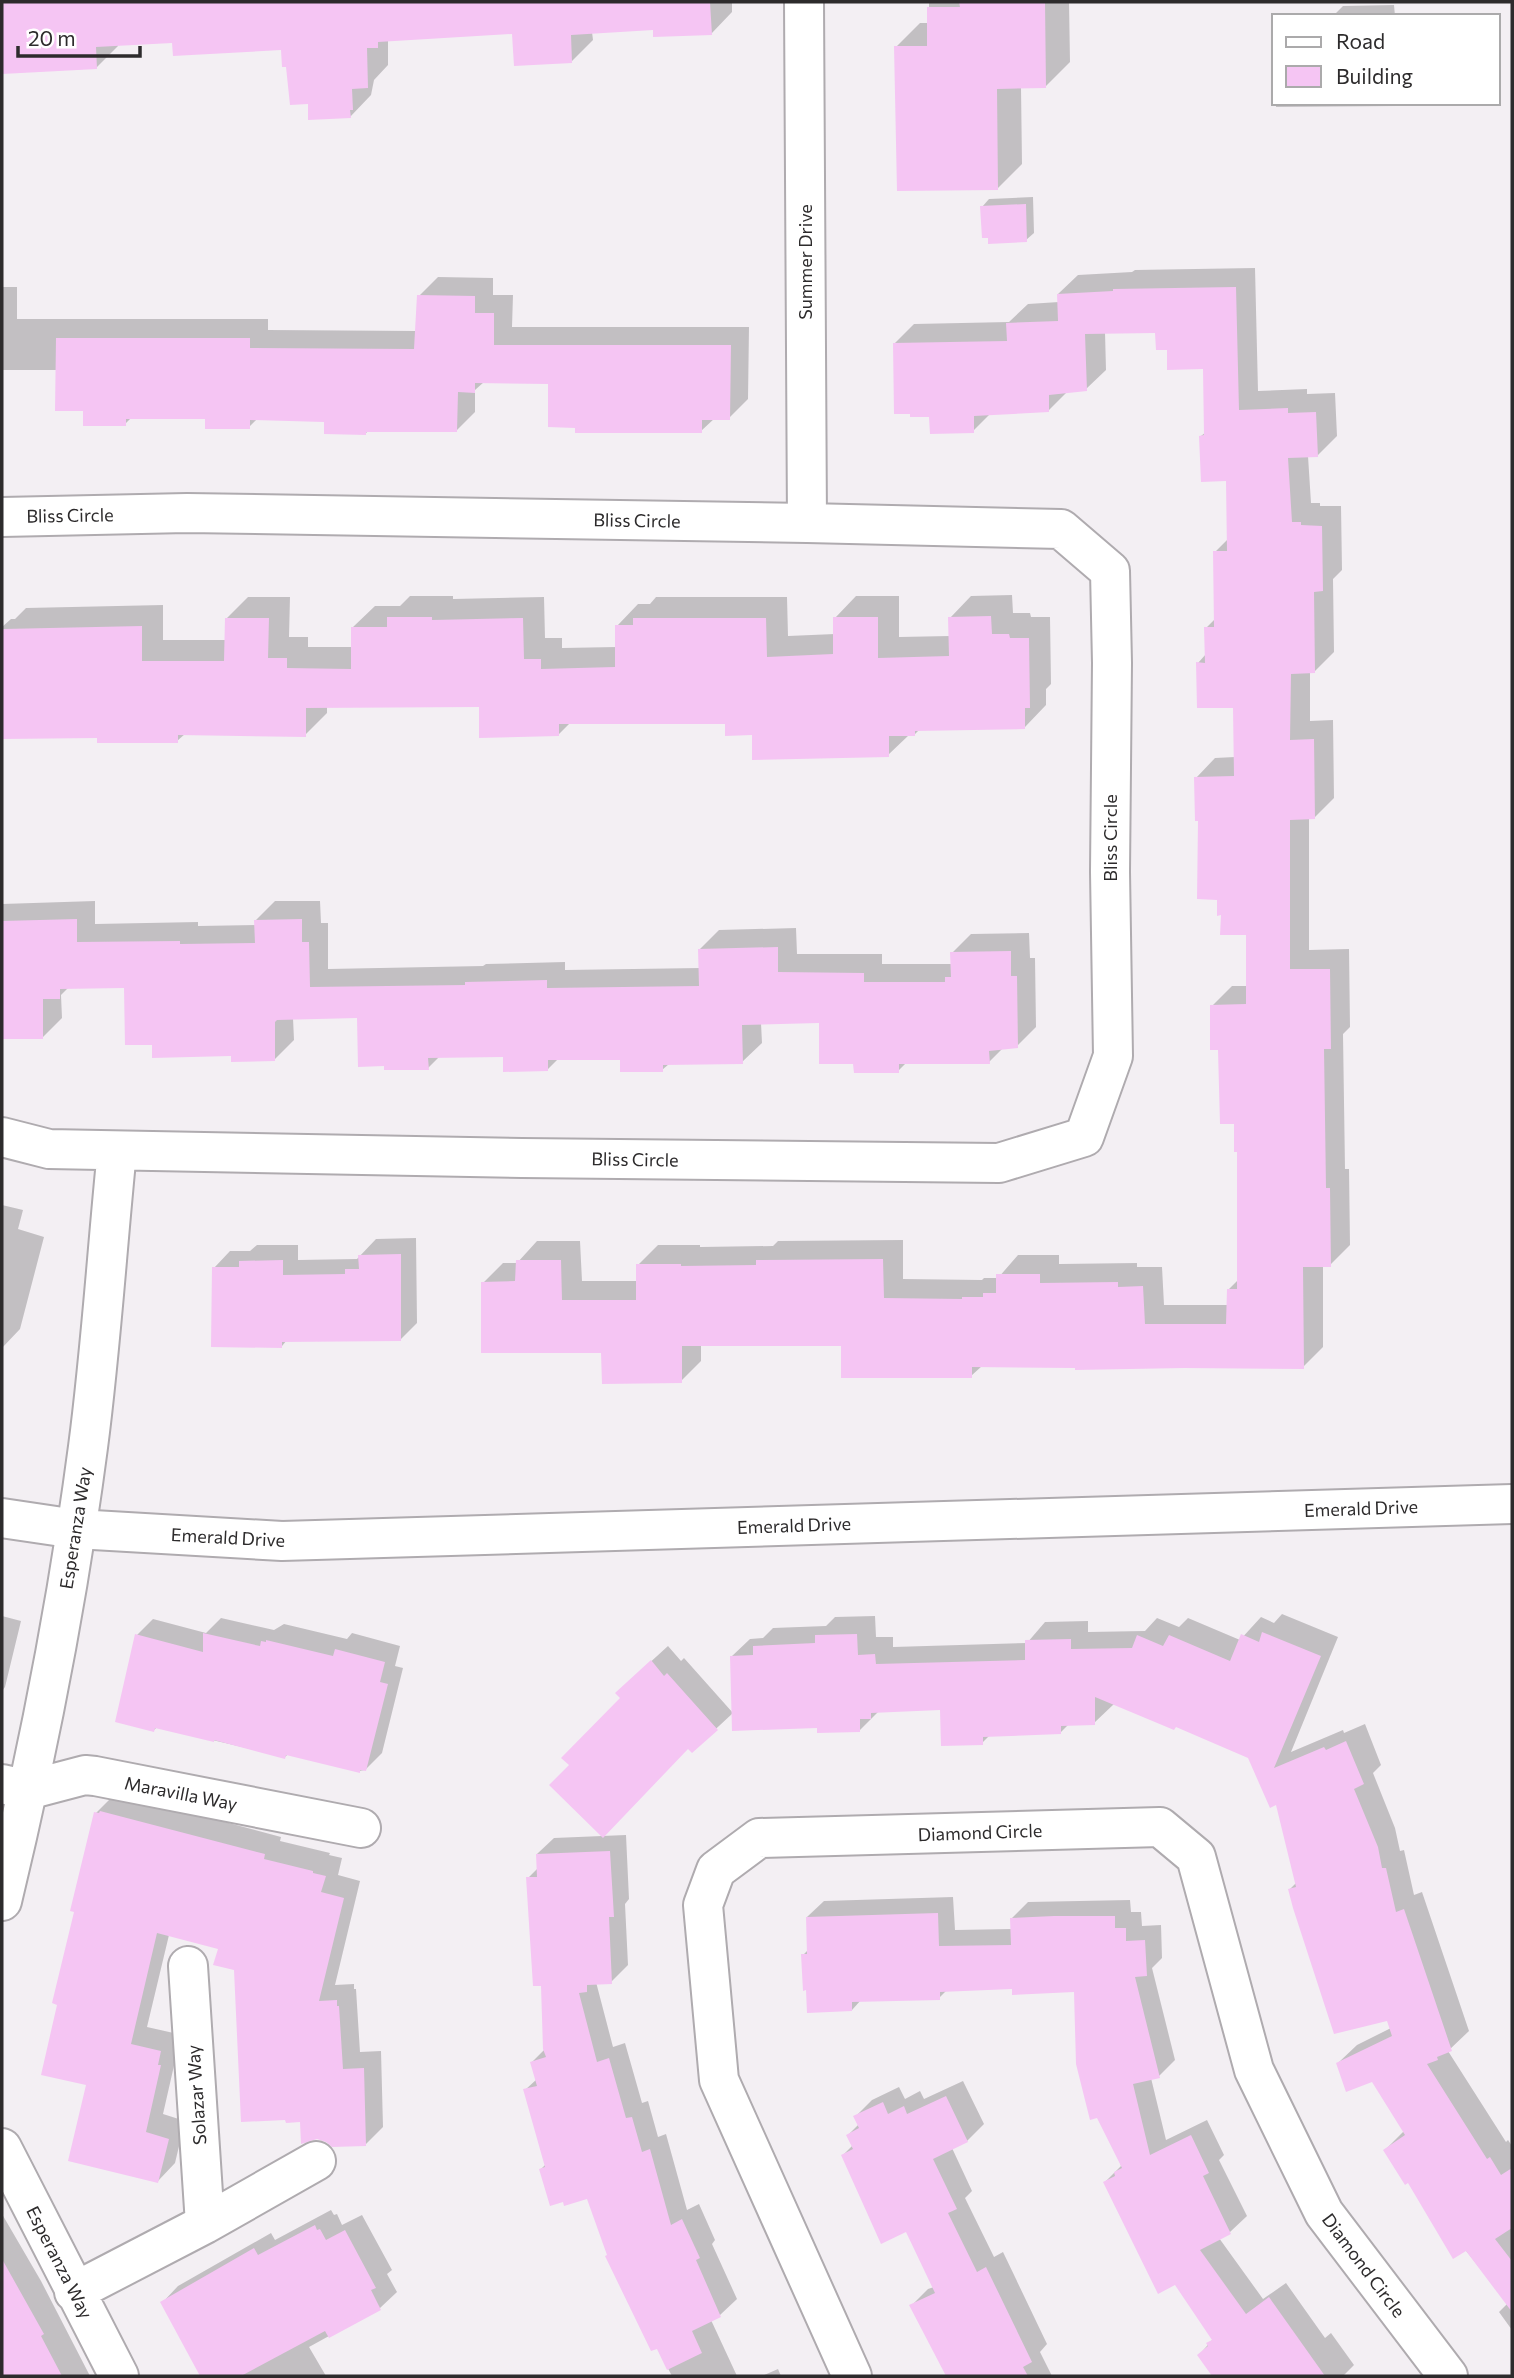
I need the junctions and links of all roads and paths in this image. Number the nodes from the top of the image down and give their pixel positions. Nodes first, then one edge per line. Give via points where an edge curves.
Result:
1 (804, 2) edge
2 (2, 517) edge
3 (807, 523) junction
4 (2, 1137) edge
5 (117, 1151) junction
6 (1512, 1504) edge
7 (2, 1518) edge
8 (76, 1529) junction
9 (15, 1787) edge
10 (362, 1828) dead end
11 (2, 1901) edge
12 (188, 1966) dead end
13 (2, 2148) edge
14 (316, 2161) dead end
15 (205, 2224) junction
16 (74, 2292) junction
17 (119, 2376) edge
18 (852, 2376) edge
19 (1447, 2376) edge

1 - 3 street, Summer Drive
2 - 3 street, Bliss Circle via 187,513
3 - 5 street, Bliss Circle via 1061,529 1111,571 1113,1056 1084,1137 999,1163
4 - 5 street, Bliss Circle via 49,1149
5 - 8 street, Esperanza Way via 89,1444
6 - 8 street, Emerald Drive via 282,1541
7 - 8 street, Emerald Drive
8 - 9 street, Esperanza Way
9 - 10 street, Maravilla Way via 95,1776
9 - 11 street, Esperanza Way
12 - 15 street, Solazar Way
13 - 16 street, Esperanza Way
14 - 15 street
15 - 16 street
16 - 17 street, Esperanza Way
18 - 19 street, Diamond Circle via 719,2080 703,1905 716,1870 759,1838 1160,1827 1196,1857 1254,2070 1324,2213

